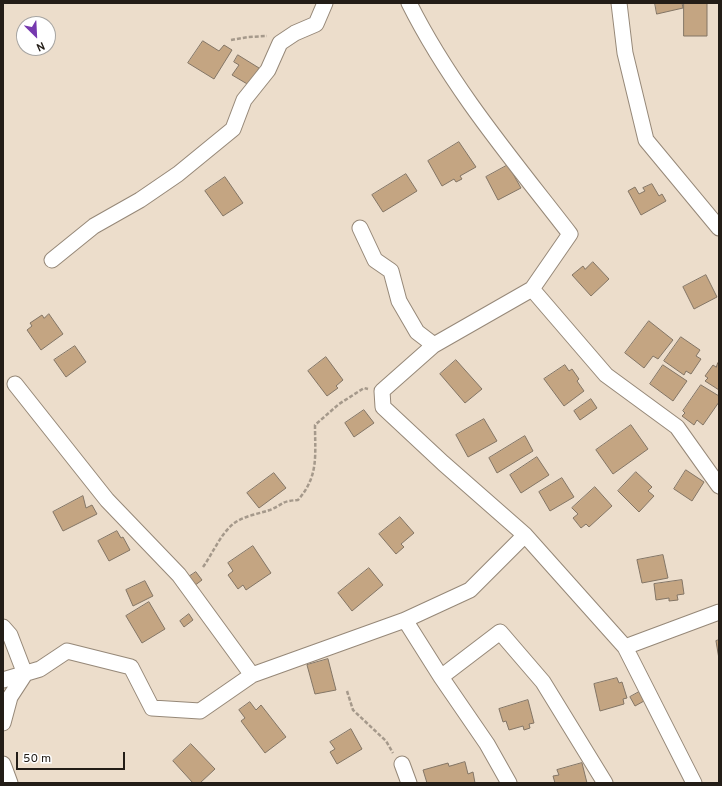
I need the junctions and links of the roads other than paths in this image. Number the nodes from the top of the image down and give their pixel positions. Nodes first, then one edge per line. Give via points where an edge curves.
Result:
1 (325, 3) edge
2 (409, 3) edge
3 (619, 3) edge
4 (360, 228) dead end
5 (719, 228) edge
6 (52, 260) dead end
7 (532, 289) junction
8 (434, 345) junction
9 (15, 384) dead end
10 (719, 486) edge
11 (525, 535) junction
12 (719, 612) edge
13 (405, 620) junction
14 (3, 627) edge
15 (624, 647) junction
16 (25, 674) junction
17 (252, 675) junction
18 (441, 677) junction
19 (3, 680) edge
20 (3, 723) edge
21 (3, 764) edge
22 (402, 764) road end
23 (10, 783) edge
24 (409, 783) edge
25 (509, 783) edge
26 (605, 783) edge
27 (694, 783) edge

1 - 6 street via 316,24 280,43 268,70 244,100 233,128 178,174 140,200 94,226
2 - 7 street via 427,39 474,110 570,234
3 - 5 street via 625,53 646,140
4 - 8 street via 375,260 391,271 399,301 417,332
7 - 8 street
7 - 10 street via 606,375 677,427
8 - 11 street via 382,391 383,407
9 - 17 street via 107,500 178,575
11 - 13 street via 470,590
11 - 15 street
12 - 15 street
13 - 17 street
13 - 18 street
14 - 16 street via 10,635
15 - 27 street
16 - 17 street via 40,669 67,651 131,667 152,708 200,711
16 - 19 street
16 - 20 street via 10,697
18 - 25 street via 487,744
18 - 26 street via 500,632 543,682
21 - 23 street
22 - 24 street

